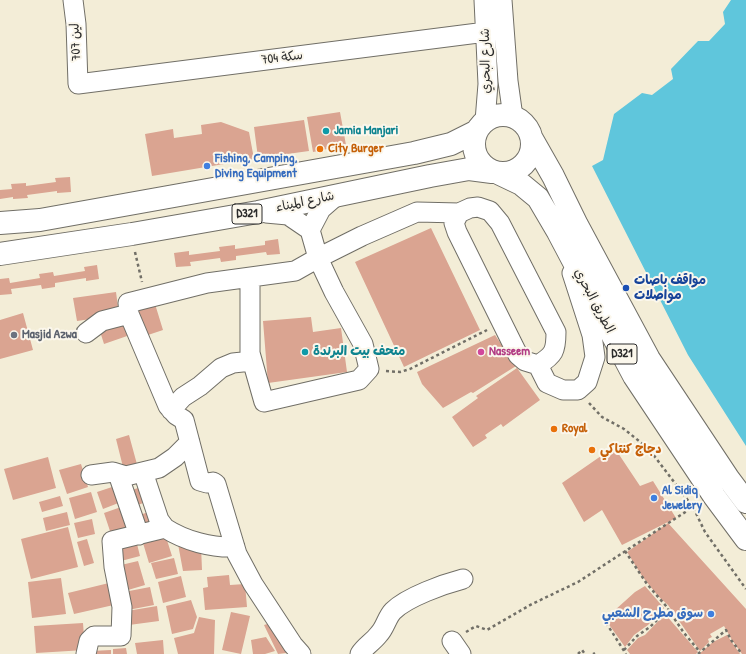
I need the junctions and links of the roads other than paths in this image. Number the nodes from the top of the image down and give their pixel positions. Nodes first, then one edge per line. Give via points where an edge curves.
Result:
1 (73, 0) edge
2 (484, 0) edge
3 (502, 0) edge
4 (486, 32) junction
5 (78, 84) joint
6 (513, 117) junction
7 (481, 126) junction
8 (532, 139) junction
9 (496, 173) junction
10 (337, 195) junction
11 (258, 212) junction
12 (459, 213) junction
13 (0, 223) edge
14 (310, 230) junction
15 (558, 232) junction
16 (0, 254) edge
17 (318, 258) junction
18 (250, 277) junction
19 (129, 314) junction
20 (86, 332) dead end
21 (252, 360) junction
22 (538, 365) junction
23 (171, 410) junction
24 (190, 442) junction
25 (143, 472) junction
26 (91, 474) dead end
27 (118, 474) junction
28 (746, 502) edge
29 (165, 528) junction
30 (139, 535) junction
31 (746, 539) edge
32 (235, 547) junction
33 (463, 579) dead end
34 (86, 654) edge
35 (300, 654) edge
36 (360, 654) edge

1 - 5 street, لين 707
2 - 4 street, شارع البحري
3 - 6 street, شارع البحري
4 - 5 street, سكة 704
4 - 7 street, شارع البحري via 488,84
6 - 7 main road, D321 via 498,116
6 - 8 main road, D321 via 522,122
7 - 9 main road, D321 via 474,140 474,150 483,167
7 - 13 main road, D321 via 452,144 414,153 40,220
8 - 9 main road, D321 via 530,156 525,164 514,171
8 - 28 main road, الطريق البحري / D321 via 649,359
9 - 10 main road, شارع الميناء / D321 via 469,169
9 - 15 main road, الطريق البحري / D321 via 521,184 538,198
10 - 11 main road, شارع الميناء / D321
10 - 14 street via 321,209
11 - 14 street via 288,215
11 - 16 main road, شارع الميناء / D321
12 - 17 street via 417,212
12 - 22 street via 454,223 457,232 518,355 525,361
12 - 22 street via 478,207 490,211 500,223 556,332 556,346 548,358
14 - 17 street
15 - 22 street via 592,334 595,357 587,382 578,390 562,390 547,383
15 - 31 main road, الطريق البحري / D321 via 634,376 714,496
17 - 18 street via 295,271
17 - 21 street via 363,344 369,369 359,380 264,402
18 - 19 street via 206,283 128,303
18 - 21 street
19 - 20 street via 102,321
19 - 23 street
21 - 23 street via 221,368 183,397
23 - 24 street via 184,420
24 - 25 street via 159,468
24 - 32 street via 200,482 213,482 218,489
25 - 27 street via 126,476
25 - 29 street via 159,520
26 - 27 street
27 - 30 street
29 - 30 street
29 - 32 street via 178,536 209,545
30 - 34 street via 112,541 122,607 121,636 94,636 89,641
32 - 35 street via 253,584
33 - 36 street via 405,602 393,611 380,634

